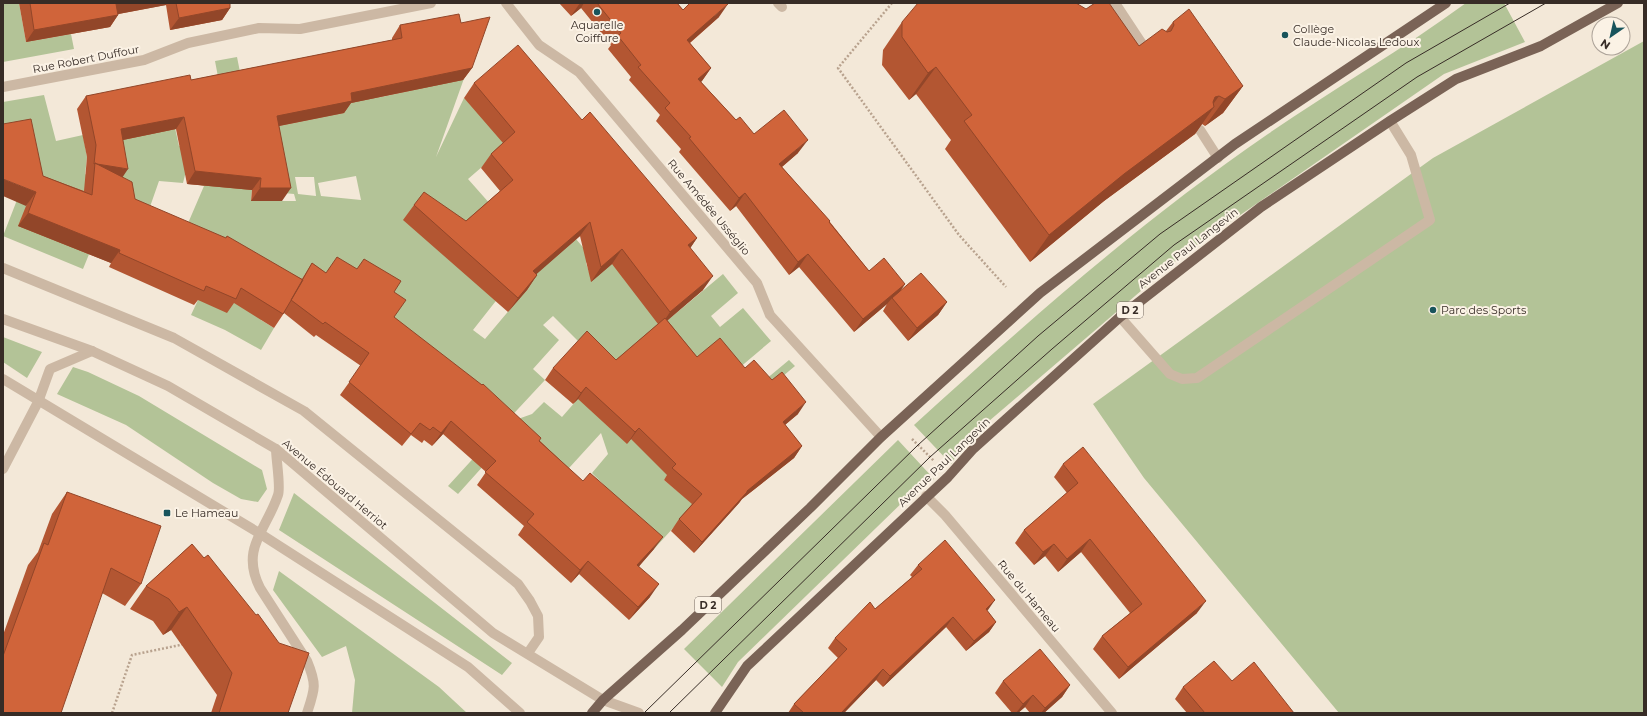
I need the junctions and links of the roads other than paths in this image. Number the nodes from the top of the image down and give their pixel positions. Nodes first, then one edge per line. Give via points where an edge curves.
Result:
1 (431, 3) edge
2 (506, 3) edge
3 (1115, 3) edge
4 (1446, 3) edge
5 (1618, 3) edge
6 (1148, 53) edge
7 (3, 87) edge
8 (1390, 121) junction
9 (1200, 130) edge
10 (1218, 158) junction
11 (3, 268) edge
12 (1120, 317) junction
13 (3, 319) edge
14 (92, 351) junction
15 (3, 380) edge
16 (38, 402) junction
17 (881, 437) junction
18 (276, 449) junction
19 (3, 469) edge
20 (926, 496) junction
21 (259, 533) junction
22 (528, 653) junction
23 (604, 700) junction
24 (307, 713) edge
25 (520, 713) edge
26 (592, 713) edge
27 (639, 713) edge
28 (715, 713) edge
29 (1112, 713) edge

1 - 7 street, Rue Robert Duffour via 300,29 259,28 188,42 144,60
2 - 17 street, Rue Amédée Usséglio via 539,45 579,72 757,283 770,315
3 - 6 street
4 - 10 main road, D 2
5 - 8 main road, Avenue Paul Langevin / D 2 via 1541,46 1456,79
8 - 12 main road, Avenue Paul Langevin / D 2 via 1261,207
8 - 12 street via 1411,155 1430,220 1197,378 1182,379 1170,374
9 - 10 street
10 - 17 main road, D 2 via 1040,293
11 - 22 street via 174,338 304,411 518,584 538,616 539,637
12 - 20 main road, Avenue Paul Langevin / D 2 via 973,449
13 - 14 street, Avenue Édouard Herriot
14 - 16 street via 50,369
14 - 18 street, Avenue Édouard Herriot via 168,386
15 - 16 street
16 - 19 street
16 - 21 street
17 - 23 main road, D 2 via 682,630
18 - 21 street via 279,494
18 - 22 street, Avenue Édouard Herriot via 493,633
20 - 28 main road, Avenue Paul Langevin / D 2 via 747,666
20 - 29 street, Rue du Hameau via 945,515
21 - 24 street via 252,556 254,575 307,661 312,674 315,689
21 - 25 street via 468,667
22 - 23 street, Avenue Édouard Herriot
23 - 26 main road, D 2
23 - 27 street

